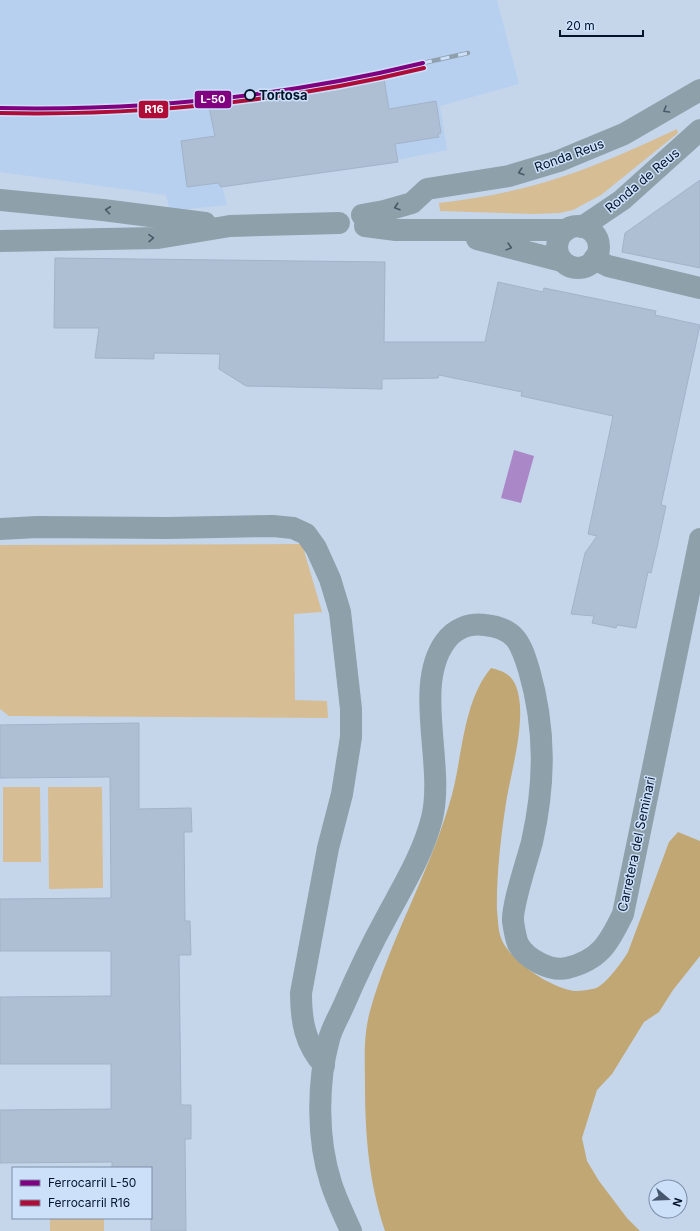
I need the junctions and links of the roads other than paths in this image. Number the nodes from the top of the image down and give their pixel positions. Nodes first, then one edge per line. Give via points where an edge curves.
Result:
1 (700, 90) edge
2 (700, 130) edge
3 (0, 200) edge
4 (164, 218) junction
5 (364, 220) junction
6 (230, 226) junction
7 (0, 228) edge
8 (574, 229) junction
9 (444, 231) junction
10 (0, 240) edge
11 (594, 259) junction
12 (562, 261) junction
13 (700, 288) edge
14 (0, 529) edge
15 (700, 539) edge
16 (324, 1065) junction
17 (351, 1231) edge

1 -> 5 street, Ronda Reus via 624,134 559,161 509,176 427,189 412,203
2 - 8 street, Ronda de Reus via 622,200
4 -> 3 street
4 - 6 street
4 - 7 street via 124,228
5 - 6 street via 358,235 352,236 346,235 339,224
5 - 9 street via 396,230
10 -> 6 street via 158,238
8 - 9 street
8 - 11 street via 591,231 598,242
8 - 12 street via 560,235 556,248
9 -> 12 street
11 - 12 street via 580,268 574,268
11 - 13 street via 608,266
14 - 16 street via 273,526 293,528 306,534 316,548 330,579 340,612 351,709 351,737 343,787 305,970 301,1014 305,1034 315,1055
15 - 16 street, Carretera del Seminari via 623,914 609,942 588,962 563,970 538,964 518,945 513,919 543,778 538,706 521,644 507,631 486,625 465,625 449,636 436,654 430,688 436,788 432,816 424,843 349,993 329,1038
16 - 17 street, Carretera del Seminari via 321,1131 324,1158 331,1184

